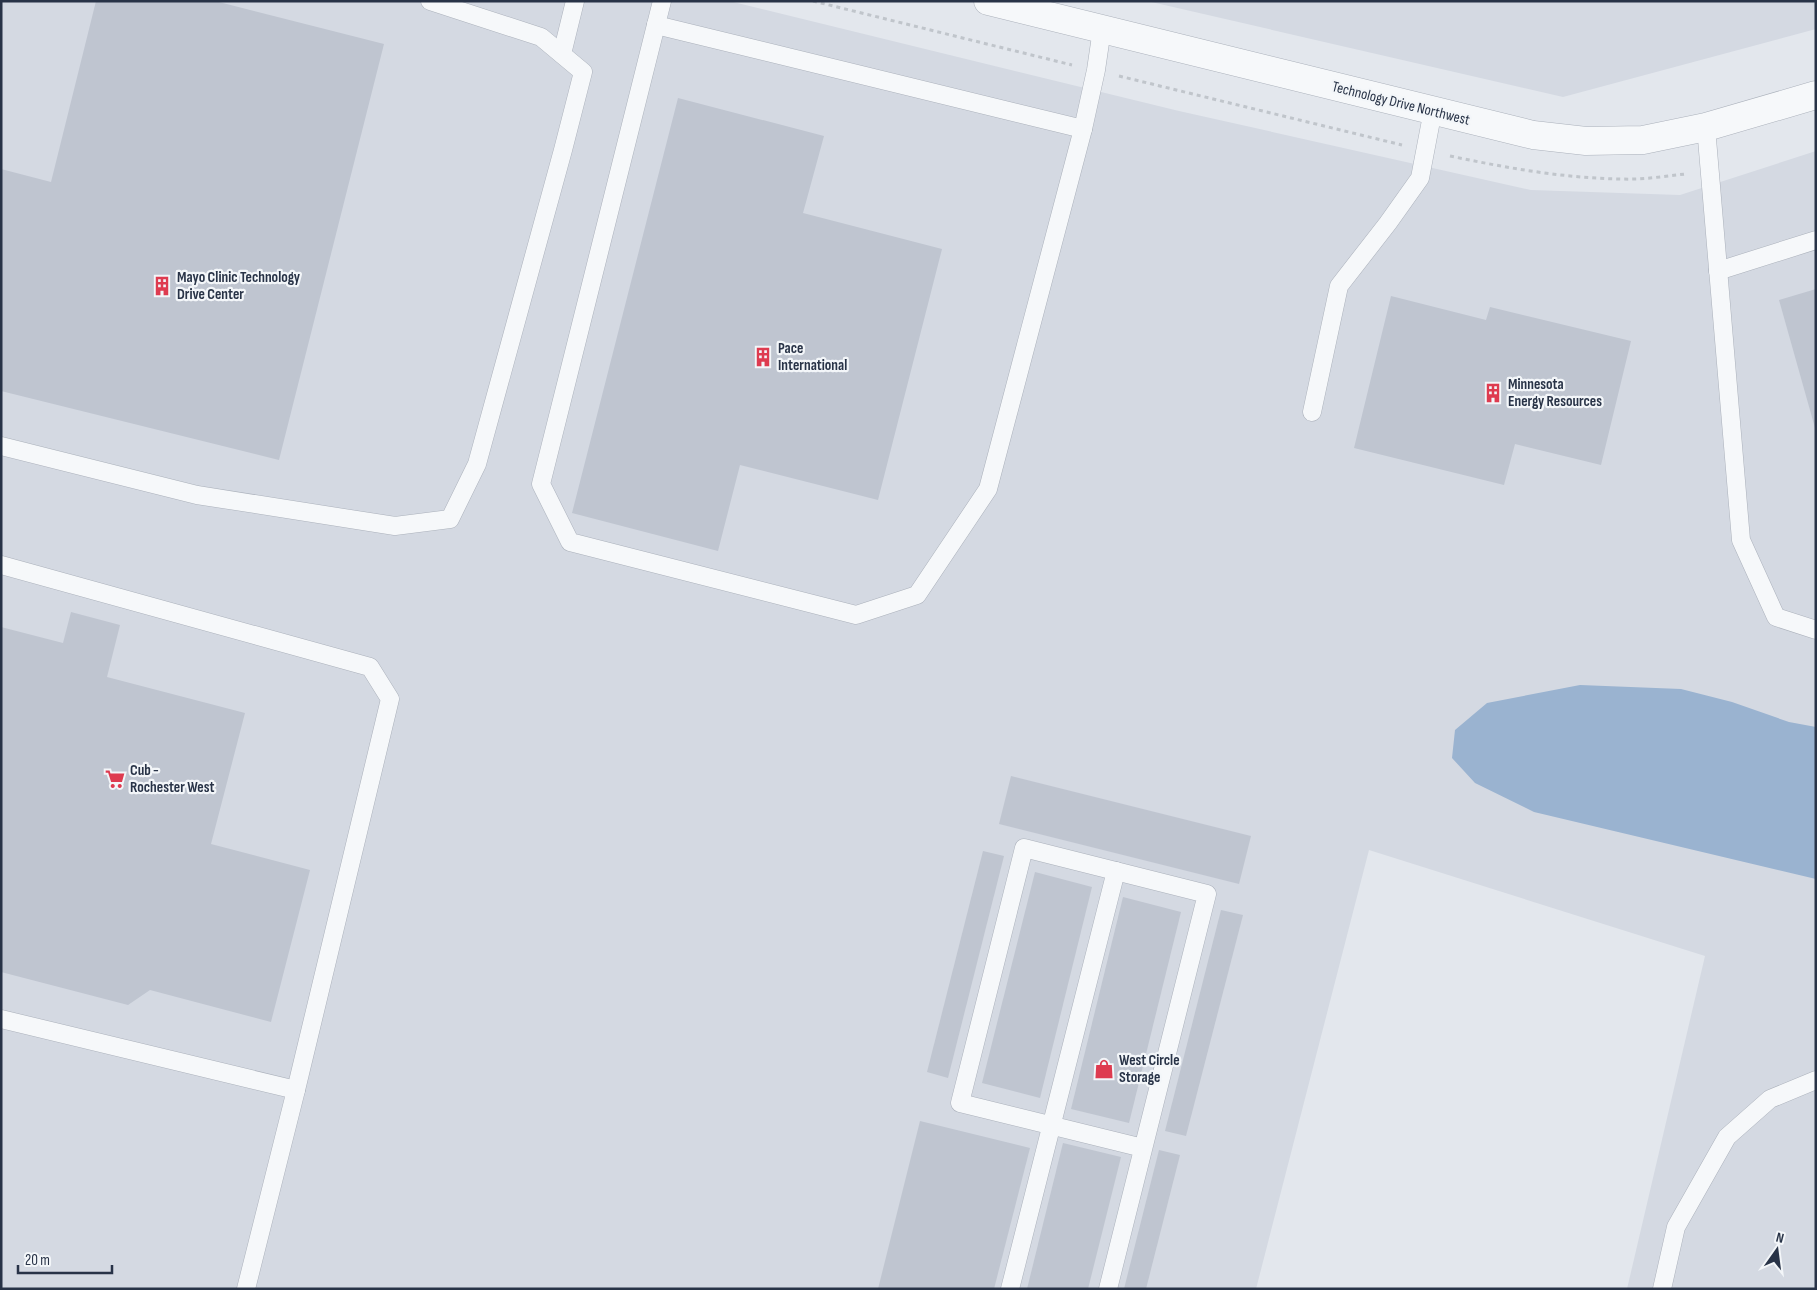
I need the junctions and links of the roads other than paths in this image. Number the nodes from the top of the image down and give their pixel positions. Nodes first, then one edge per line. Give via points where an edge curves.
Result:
1 (430, 1) edge
2 (575, 1) edge
3 (662, 1) edge
4 (988, 1) edge
5 (656, 25) junction
6 (1102, 29) junction
7 (562, 54) junction
8 (1816, 95) edge
9 (1433, 110) junction
10 (1706, 128) junction
11 (1083, 130) junction
12 (1816, 240) edge
13 (1718, 271) junction
14 (1312, 412) dead end
15 (1, 446) edge
16 (1, 566) edge
17 (1816, 630) edge
18 (1116, 871) junction
19 (1, 1019) edge
20 (1816, 1080) edge
21 (296, 1090) junction
22 (1051, 1125) junction
23 (1143, 1148) junction
24 (246, 1289) edge
25 (1010, 1289) edge
26 (1108, 1289) edge
27 (1662, 1289) edge

1 - 7 lane via 542,37
2 - 7 lane
3 - 5 lane
4 - 6 street, Technology Drive Northwest
5 - 11 lane
5 - 11 lane via 541,484 570,542 856,615 917,595 988,488
6 - 9 street, Technology Drive Northwest
6 - 11 lane
7 - 15 lane via 583,72 476,464 450,519 395,526 197,495
8 - 10 street, Technology Drive Northwest
9 - 10 street, Technology Drive Northwest via 1534,135 1586,141 1643,140
9 - 14 lane via 1420,178 1340,286
10 - 13 lane
12 - 13 lane
13 - 17 lane via 1741,540 1776,617
16 - 21 lane via 370,667 390,699
18 - 22 lane
18 - 22 lane via 1024,848 960,1102
18 - 23 lane via 1207,894
19 - 21 lane
20 - 27 lane via 1770,1098 1727,1137 1676,1227
21 - 24 lane
22 - 23 lane
22 - 25 lane
23 - 26 lane

